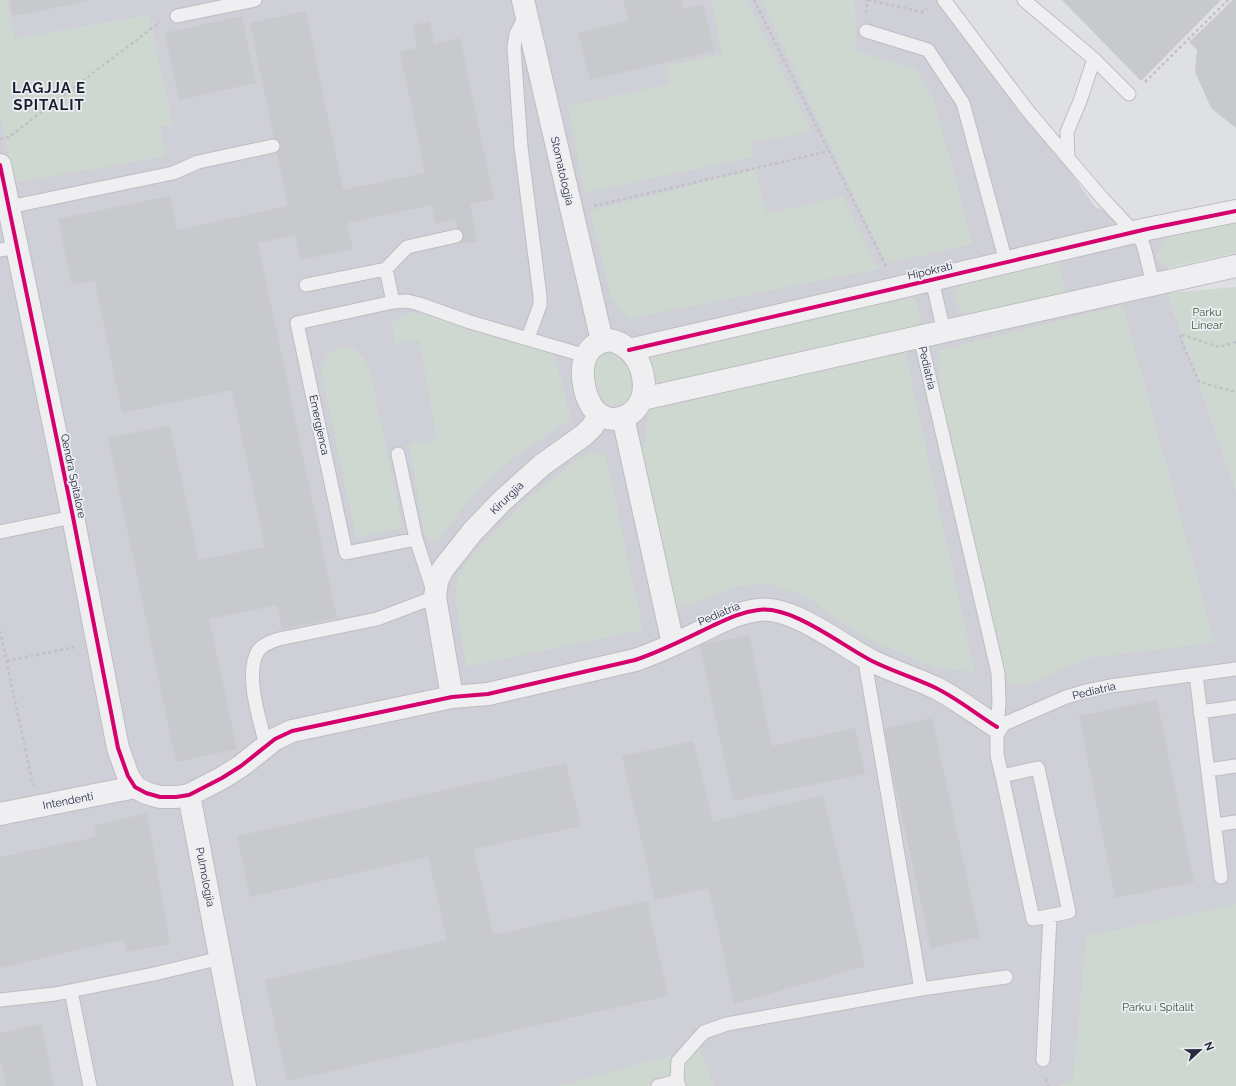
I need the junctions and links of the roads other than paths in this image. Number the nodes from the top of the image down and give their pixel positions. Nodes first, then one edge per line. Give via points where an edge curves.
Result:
1 (255, 0) edge
2 (944, 0) edge
3 (1024, 0) edge
4 (524, 8) edge
5 (177, 16) road end
6 (866, 31) dead end
7 (1094, 59) junction
8 (1129, 94) dead end
9 (273, 146) dead end
10 (1068, 158) junction
11 (0, 165) edge
12 (5, 196) edge
13 (1236, 211) edge
14 (1134, 232) junction
15 (456, 236) dead end
16 (8, 249) edge
17 (1006, 262) junction
18 (1236, 266) edge
19 (386, 268) junction
20 (932, 280) junction
21 (1153, 284) junction
22 (306, 285) dead end
23 (393, 302) junction
24 (944, 332) junction
25 (920, 337) junction
26 (528, 338) junction
27 (602, 341) junction
28 (629, 350) junction
29 (586, 356) junction
30 (642, 399) junction
31 (599, 415) junction
32 (623, 417) junction
33 (398, 454) dead end
34 (73, 517) junction
35 (0, 532) edge
36 (416, 539) junction
37 (435, 597) junction
38 (673, 644) junction
39 (864, 656) junction
40 (1236, 669) edge
41 (1196, 675) junction
42 (452, 697) junction
43 (1236, 707) edge
44 (1200, 712) junction
45 (997, 727) junction
46 (266, 745) junction
47 (1236, 766) edge
48 (1208, 770) junction
49 (1002, 776) junction
50 (135, 788) junction
51 (189, 795) junction
52 (0, 814) edge
53 (1236, 822) edge
54 (1214, 824) junction
55 (1221, 877) dead end
56 (1050, 916) junction
57 (221, 958) junction
58 (1006, 977) dead end
59 (921, 990) junction
60 (71, 991) junction
61 (0, 1000) edge
62 (1043, 1060) dead end
63 (678, 1083) edge
64 (90, 1086) edge
65 (245, 1086) edge
66 (658, 1086) edge

1 - 5 lane
2 - 10 lane via 1028,111
3 - 7 lane
4 - 26 lane via 514,48 521,147 540,296 540,305
4 - 27 street, Stomatologjia
6 - 17 lane via 928,50 963,103
7 - 8 lane
7 - 10 lane via 1068,132
9 - 12 lane via 198,162 173,173
10 - 14 lane
11 - 12 street, Qendra Spitalore
12 - 16 street, Qendra Spitalore
13 - 14 street, Hipokrati
14 - 17 street, Hipokrati
14 - 21 lane via 1142,242
15 - 19 lane via 407,247
16 - 34 street, Qendra Spitalore
17 - 20 street, Hipokrati
18 - 21 street
19 - 22 lane
19 - 23 lane
20 - 24 lane
20 - 28 street, Hipokrati
21 - 24 street
23 - 26 lane, Emergjenca via 407,301 419,304
23 - 36 lane, Emergjenca via 297,323 346,553
24 - 25 street
25 - 30 street
25 - 45 lane, Pediatria via 998,673
26 - 29 lane, Emergjenca
27 - 28 street via 615,341
27 - 29 street
28 - 30 street via 638,361 641,371
29 - 31 street via 582,378 590,404
30 - 32 street via 635,410
31 - 32 street via 611,419
31 - 37 street, Kirurgjia via 592,428 542,465 473,531 443,569 437,581
32 - 38 street
33 - 36 lane, Kirurgjia
34 - 35 lane
34 - 50 street, Qendra Spitalore via 118,748
36 - 37 lane, Kirurgjia
37 - 42 street, Kirurgjia
37 - 46 lane via 377,619 280,639 267,643 258,650 252,678
38 - 39 street, Pediatria via 734,616 760,609 800,618
38 - 42 street, Pediatria via 635,660 488,694
39 - 45 street, Pediatria via 936,688
39 - 59 lane
40 - 41 lane, Pediatria
41 - 44 lane
41 - 45 lane, Pediatria via 1086,690
42 - 46 street, Pediatria via 306,727 292,731
43 - 44 lane
44 - 48 lane
45 - 49 lane, Pediatria via 997,755
46 - 51 street, Pediatria via 241,766
47 - 48 lane
48 - 54 lane
49 - 56 lane, Pediatria via 1033,919
49 - 56 lane via 1038,768 1068,912
50 - 51 street via 160,797
50 - 52 street, Intendenti
51 - 57 street, Pulmologjia
53 - 54 lane
54 - 55 lane
56 - 62 lane
57 - 60 lane
57 - 65 street, Pulmologjia
58 - 59 lane
59 - 63 lane via 727,1024 704,1032 678,1061
60 - 61 lane
60 - 64 lane
63 - 66 lane

